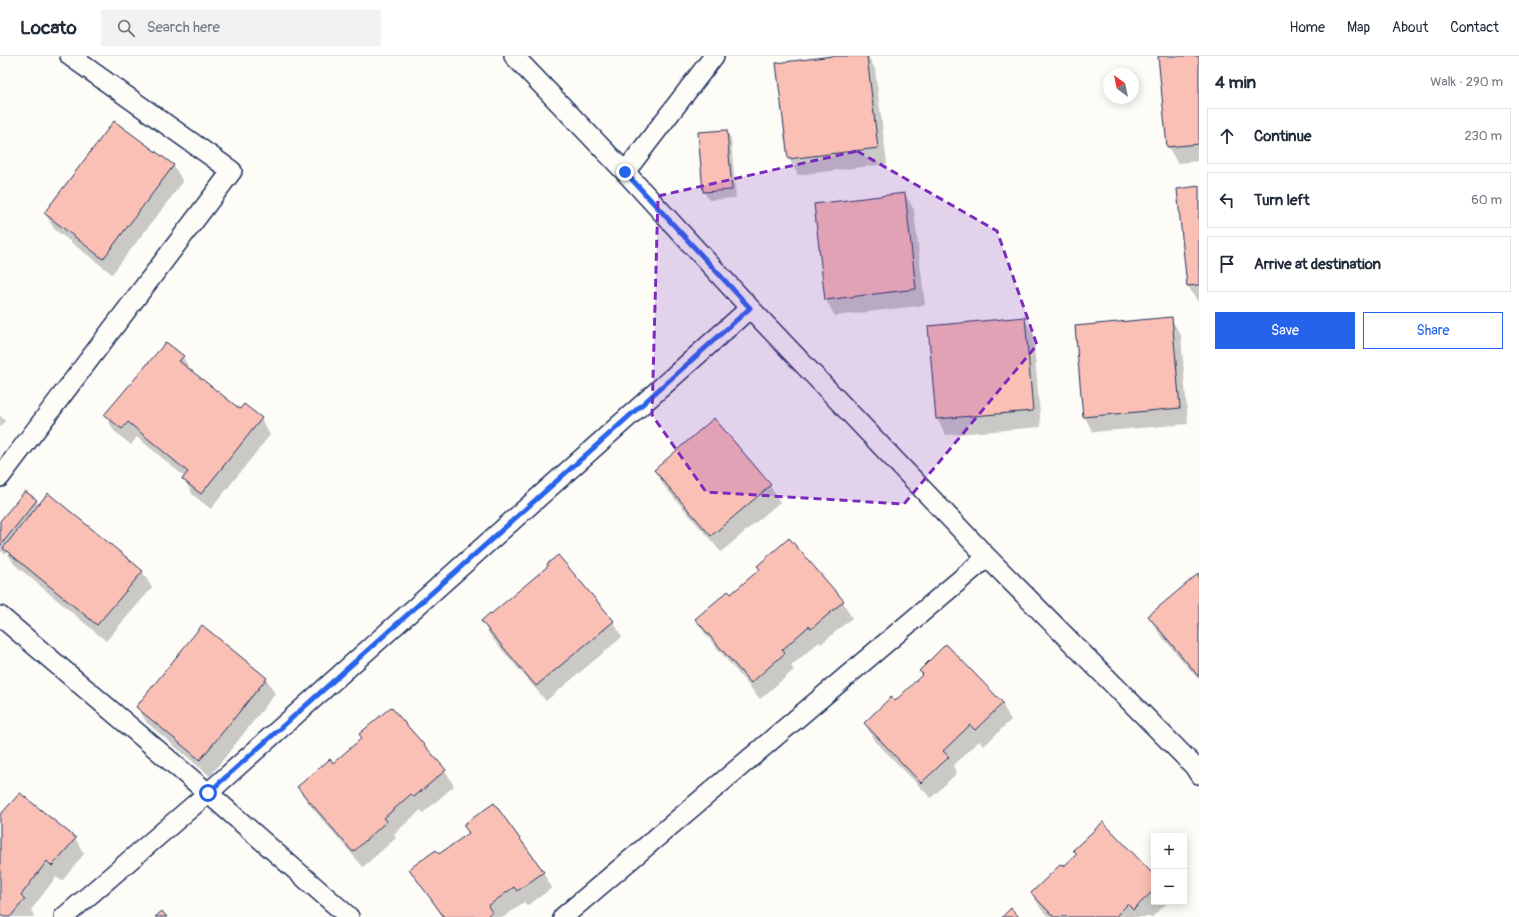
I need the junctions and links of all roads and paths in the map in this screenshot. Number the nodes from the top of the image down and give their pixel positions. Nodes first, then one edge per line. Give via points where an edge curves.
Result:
1 (70, 56) edge
2 (514, 56) edge
3 (714, 56) edge
4 (625, 172) junction
5 (750, 308) junction
6 (0, 477) edge
7 (987, 557) junction
8 (0, 616) edge
9 (1197, 769) edge
10 (208, 793) junction
11 (64, 917) edge
12 (349, 917) edge
13 (563, 917) edge

1 - 6 street via 232,171
2 - 4 street
3 - 4 street
4 - 5 street
5 - 7 street
5 - 10 street
7 - 9 street
7 - 13 street
8 - 10 street
10 - 11 street
10 - 12 street

